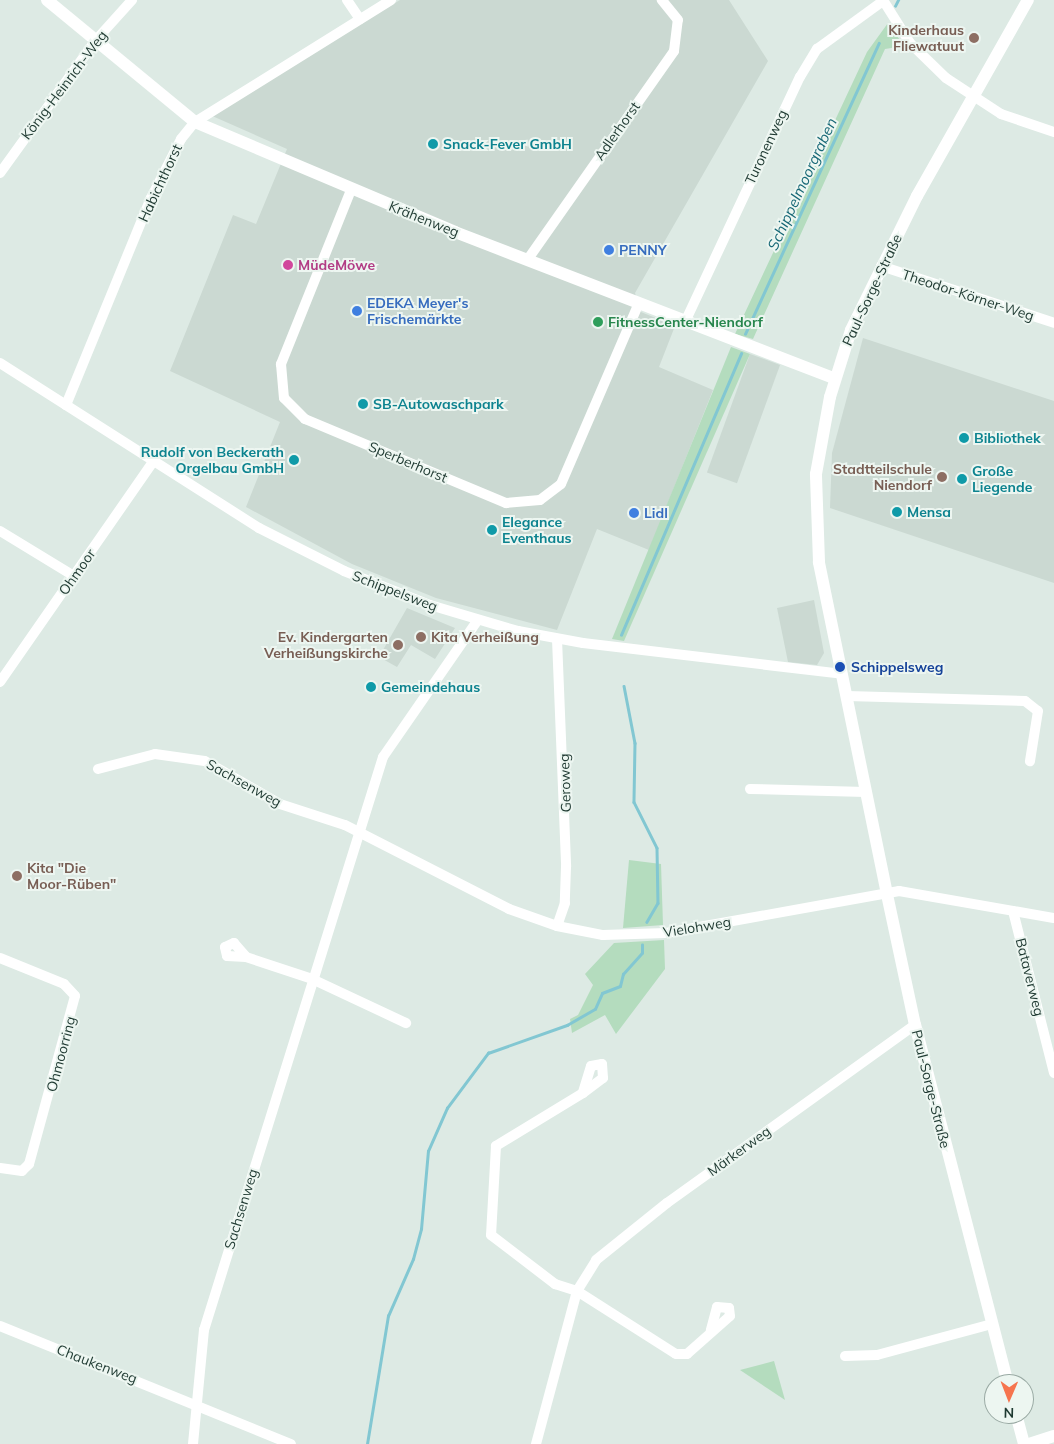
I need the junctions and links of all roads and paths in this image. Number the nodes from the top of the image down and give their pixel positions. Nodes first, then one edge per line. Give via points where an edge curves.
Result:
1 (47, 0) edge
2 (132, 0) edge
3 (347, 0) edge
4 (391, 0) edge
5 (662, 0) edge
6 (883, 0) edge
7 (1028, 0) edge
8 (360, 19) junction
9 (96, 40) junction
10 (973, 97) junction
11 (196, 122) junction
12 (1054, 132) edge
13 (0, 173) edge
14 (351, 190) junction
15 (528, 259) junction
16 (882, 266) junction
17 (639, 303) junction
18 (685, 322) junction
19 (1054, 324) edge
20 (0, 363) edge
21 (835, 379) junction
22 (66, 405) junction
23 (153, 462) junction
24 (0, 531) edge
25 (74, 576) junction
26 (478, 620) junction
27 (557, 639) junction
28 (842, 674) junction
29 (0, 682) edge
30 (846, 696) junction
31 (1030, 761) dead end
32 (98, 769) dead end
33 (750, 789) dead end
34 (866, 792) junction
35 (358, 831) junction
36 (887, 894) junction
37 (1013, 911) junction
38 (1054, 918) edge
39 (557, 926) junction
40 (246, 956) dead end
41 (0, 958) edge
42 (312, 979) junction
43 (406, 1023) dead end
44 (915, 1025) junction
45 (1054, 1074) edge
46 (583, 1093) dead end
47 (0, 1168) edge
48 (577, 1291) junction
49 (992, 1324) junction
50 (0, 1326) edge
51 (712, 1330) dead end
52 (845, 1356) dead end
53 (1005, 1374) edge
54 (195, 1402) junction
55 (1019, 1424) edge
56 (1054, 1436) edge
57 (192, 1444) edge
58 (291, 1444) edge
59 (536, 1444) edge
60 (1024, 1444) edge
61 (1029, 1444) edge

1 - 9 street, Krähenweg
2 - 9 street, König-Heinrich-Weg
3 - 8 street
4 - 8 street, Habichthorst
5 - 15 street, Adlerhorst via 678,20 674,51
6 - 10 street via 927,61
6 - 18 street, Turonenweg via 838,30 817,49 804,70
7 - 10 street, Paul-Sorge-Straße
8 - 11 street, Habichthorst
9 - 11 street, Krähenweg
9 - 13 street, König-Heinrich-Weg
10 - 12 street via 1002,114
10 - 16 street, Paul-Sorge-Straße
11 - 14 street, Krähenweg
11 - 22 street, Habichthorst via 169,158
14 - 15 street, Krähenweg
14 - 17 street, Sperberhorst via 280,364 284,398 305,419 506,503 540,500 560,484
15 - 17 street, Krähenweg
16 - 19 street, Theodor-Körner-Weg
16 - 21 street, Paul-Sorge-Straße via 851,330
17 - 18 street, Krähenweg
18 - 21 street, Krähenweg
20 - 22 street, Schippelsweg
21 - 28 street, Paul-Sorge-Straße via 819,447 815,522
22 - 23 street, Schippelsweg
23 - 25 street, Ohmoor
23 - 26 street, Schippelsweg via 314,557 378,586
24 - 25 street
25 - 29 street, Ohmoor
26 - 27 street, Schippelsweg
26 - 35 street, Sachsenweg via 383,758
27 - 28 street, Schippelsweg
27 - 39 street, Geroweg via 566,867 565,903
28 - 30 street, Paul-Sorge-Straße
30 - 31 street via 1025,701 1038,712
30 - 34 street, Paul-Sorge-Straße
32 - 35 street, Sachsenweg via 141,755 189,756 222,768 294,810
33 - 34 street
34 - 36 street, Paul-Sorge-Straße
35 - 39 street, Vielohweg via 494,902
35 - 42 street, Sachsenweg
36 - 37 street, Vielohweg via 909,891
36 - 39 street, Vielohweg via 661,933 603,934
36 - 44 street, Paul-Sorge-Straße
37 - 38 street, Vielohweg
37 - 45 street, Bataverweg
40 - 42 street
41 - 47 street, Ohmoorring via 64,984 75,996 29,1164 22,1171
42 - 43 street
42 - 54 street, Sachsenweg via 204,1330
44 - 48 street, Märkerweg via 607,1249
44 - 49 street, Paul-Sorge-Straße
46 - 48 street via 496,1146 489,1226 496,1242 555,1284
48 - 51 street via 676,1354 687,1354
48 - 59 street, Märkerweg
49 - 52 street via 877,1355
49 - 53 street, Paul-Sorge-Straße
50 - 54 street, Chaukenweg
54 - 57 street, Sachsenweg
54 - 58 street, Chaukenweg
55 - 60 street
56 - 61 street

